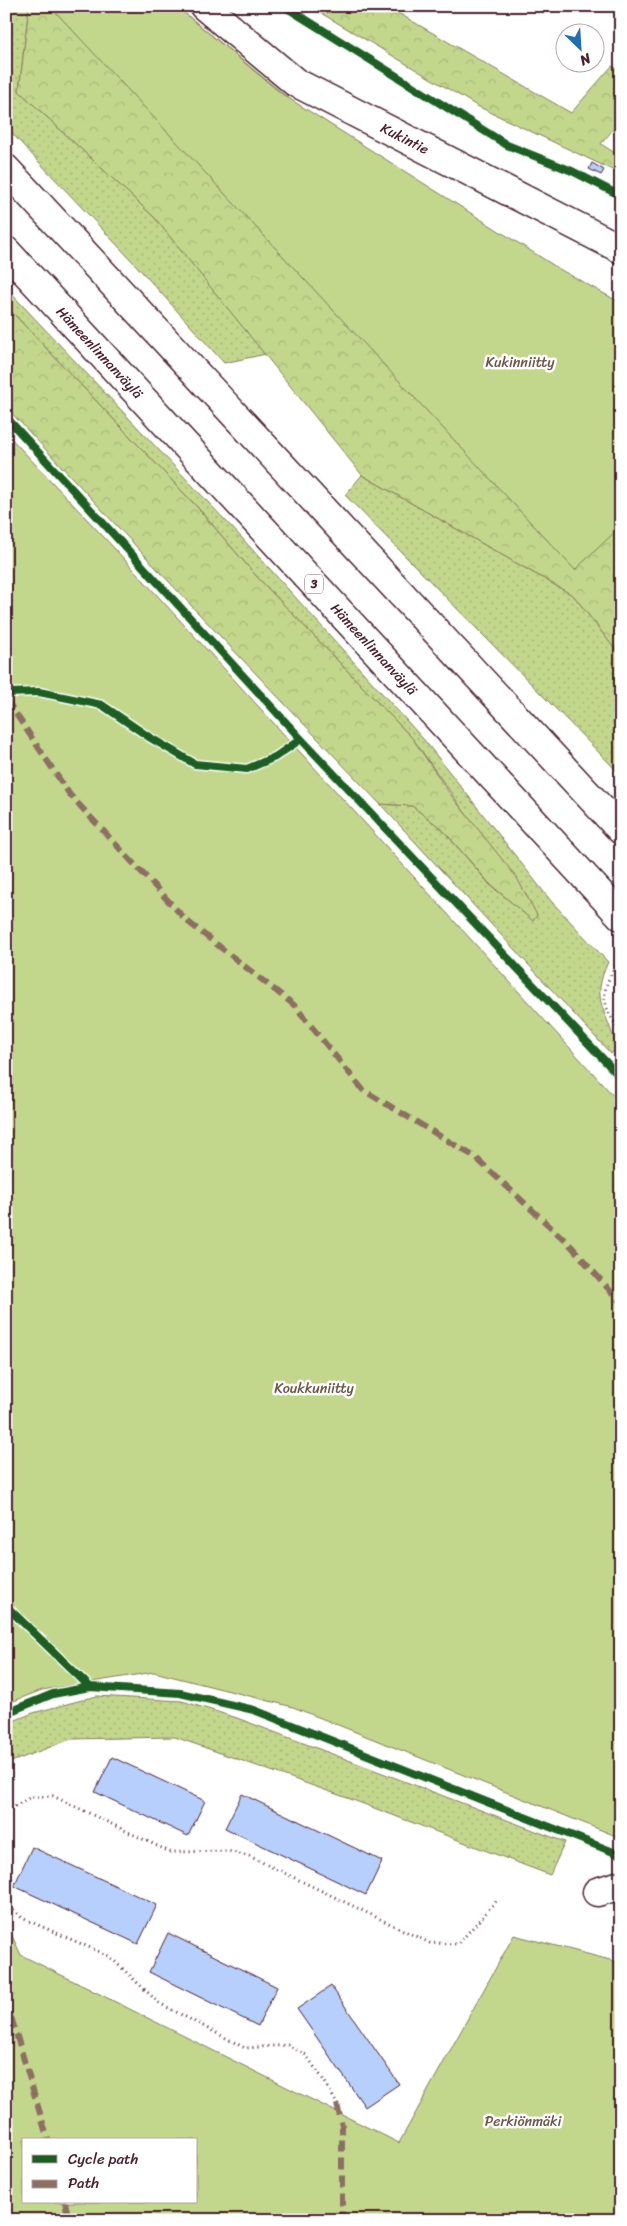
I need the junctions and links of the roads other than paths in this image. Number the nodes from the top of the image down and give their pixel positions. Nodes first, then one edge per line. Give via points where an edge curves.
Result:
1 (204, 6) edge
2 (6, 168) edge
3 (621, 249) edge
4 (6, 251) edge
5 (621, 830) edge
6 (621, 916) edge

1 - 3 main road, Kukintie via 295,82
2 - 5 main road
4 - 6 main road, Hämeenlinnanväylä / 3

